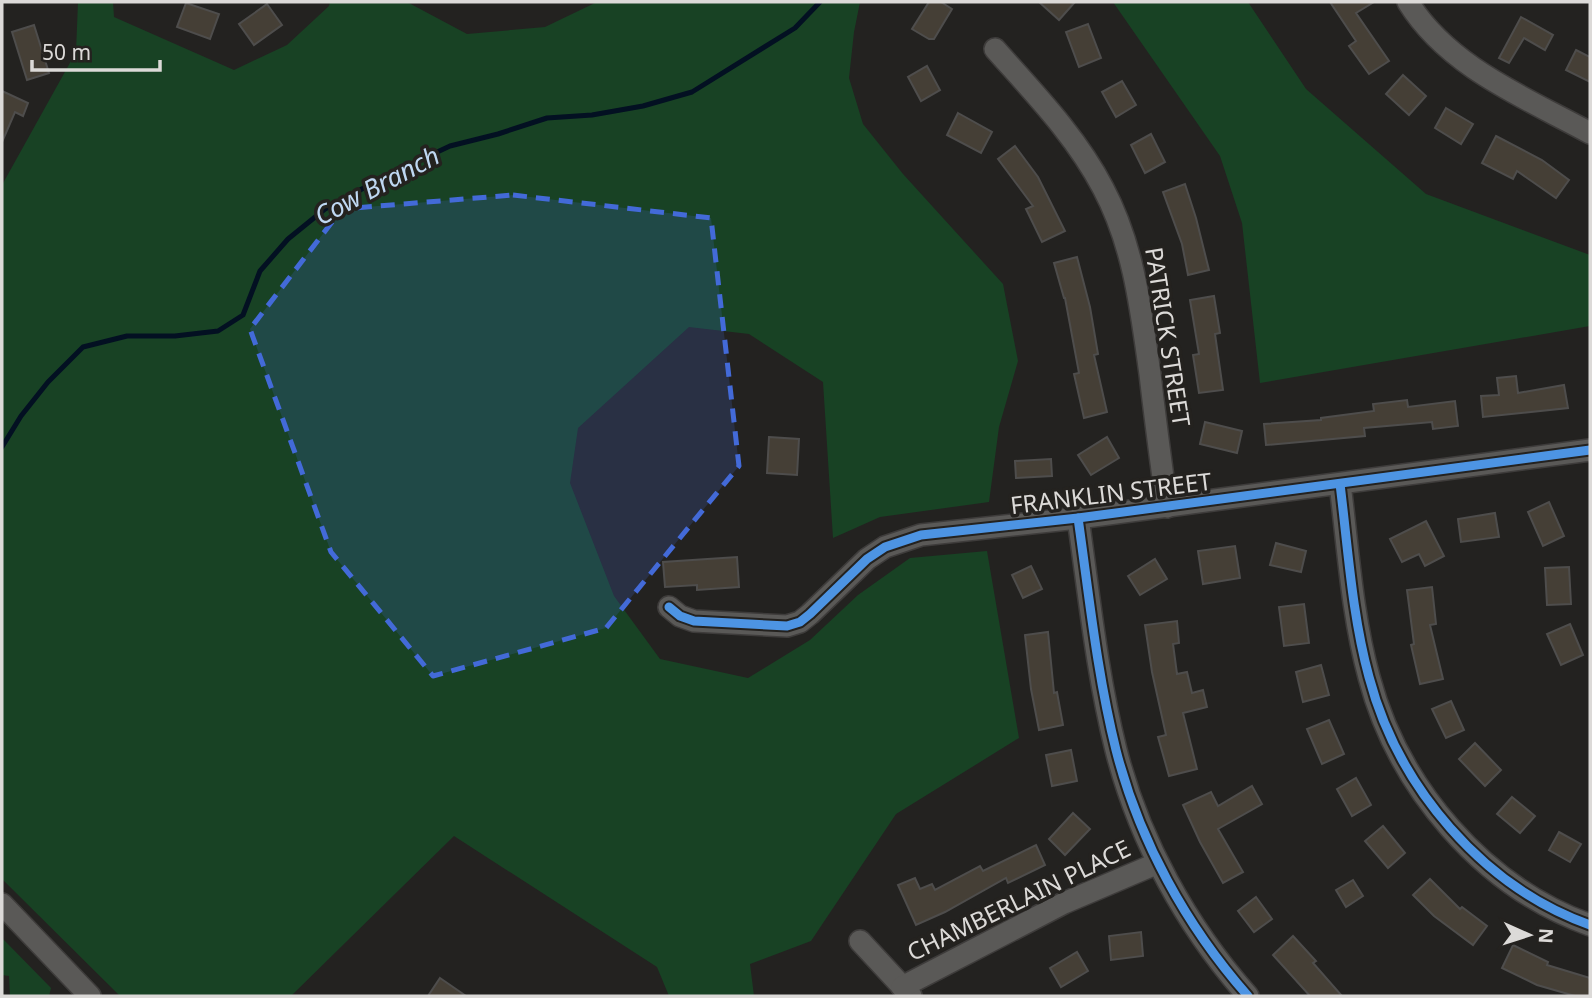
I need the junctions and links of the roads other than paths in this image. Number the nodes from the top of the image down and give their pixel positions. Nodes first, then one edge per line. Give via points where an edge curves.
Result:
1 (1408, 2) edge
2 (995, 49) dead end
3 (1590, 133) edge
4 (1590, 450) edge
5 (1340, 484) junction
6 (1167, 507) junction
7 (1078, 518) junction
8 (669, 607) dead end
9 (1158, 863) junction
10 (2, 904) edge
11 (1590, 925) edge
12 (860, 941) dead end
13 (907, 992) edge
14 (90, 996) edge
15 (1248, 996) edge

1 - 3 street via 1431,31 1472,66
2 - 6 street, PATRICK STREET via 1061,124 1116,216 1139,297
4 - 5 street, FRANKLIN STREET
5 - 6 street, FRANKLIN STREET
5 - 11 street via 1360,641 1382,718 1399,754 1444,820 1493,869 1524,892
6 - 7 street, FRANKLIN STREET
7 - 8 street, FRANKLIN STREET via 904,539 867,559 810,614 787,626 694,621
7 - 9 street via 1105,701 1132,801
9 - 13 street, CHAMBERLAIN PLACE via 1064,904
9 - 15 street via 1207,943
10 - 14 street
12 - 13 street

